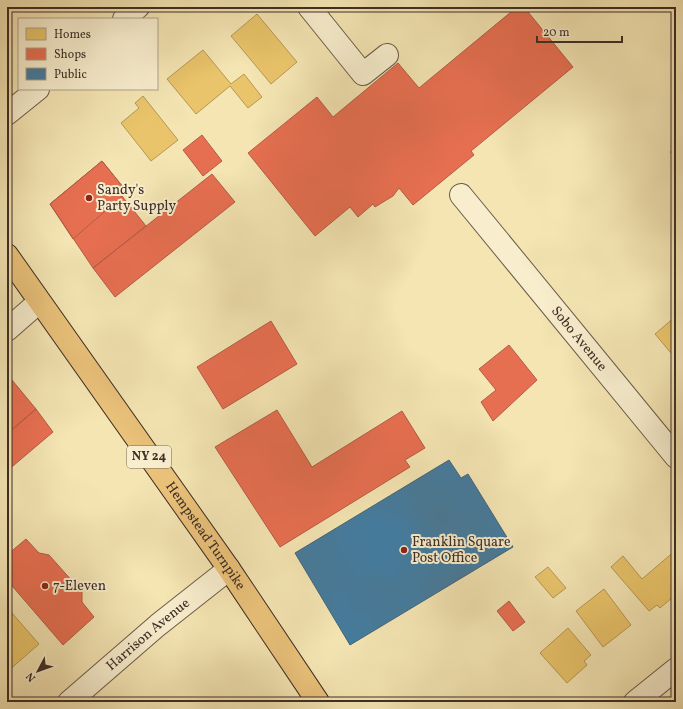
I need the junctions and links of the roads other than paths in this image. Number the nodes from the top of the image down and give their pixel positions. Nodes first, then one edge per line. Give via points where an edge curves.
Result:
1 (138, 7) edge
2 (309, 7) edge
3 (125, 18) edge
4 (387, 55) dead end
5 (37, 90) edge
6 (7, 114) edge
7 (461, 195) dead end
8 (7, 255) edge
9 (39, 302) junction
10 (7, 330) edge
11 (676, 457) edge
12 (229, 569) junction
13 (676, 668) edge
14 (69, 702) edge
15 (318, 702) edge
16 (635, 702) edge

1 - 3 street
2 - 4 street via 363,74
5 - 6 street
7 - 11 street, Sobo Avenue
8 - 9 main road, Hempstead Turnpike / NY 24
9 - 10 street
9 - 12 main road, Hempstead Turnpike / NY 24
12 - 14 street, Harrison Avenue via 158,625
12 - 15 main road, Hempstead Turnpike / NY 24
13 - 16 street

